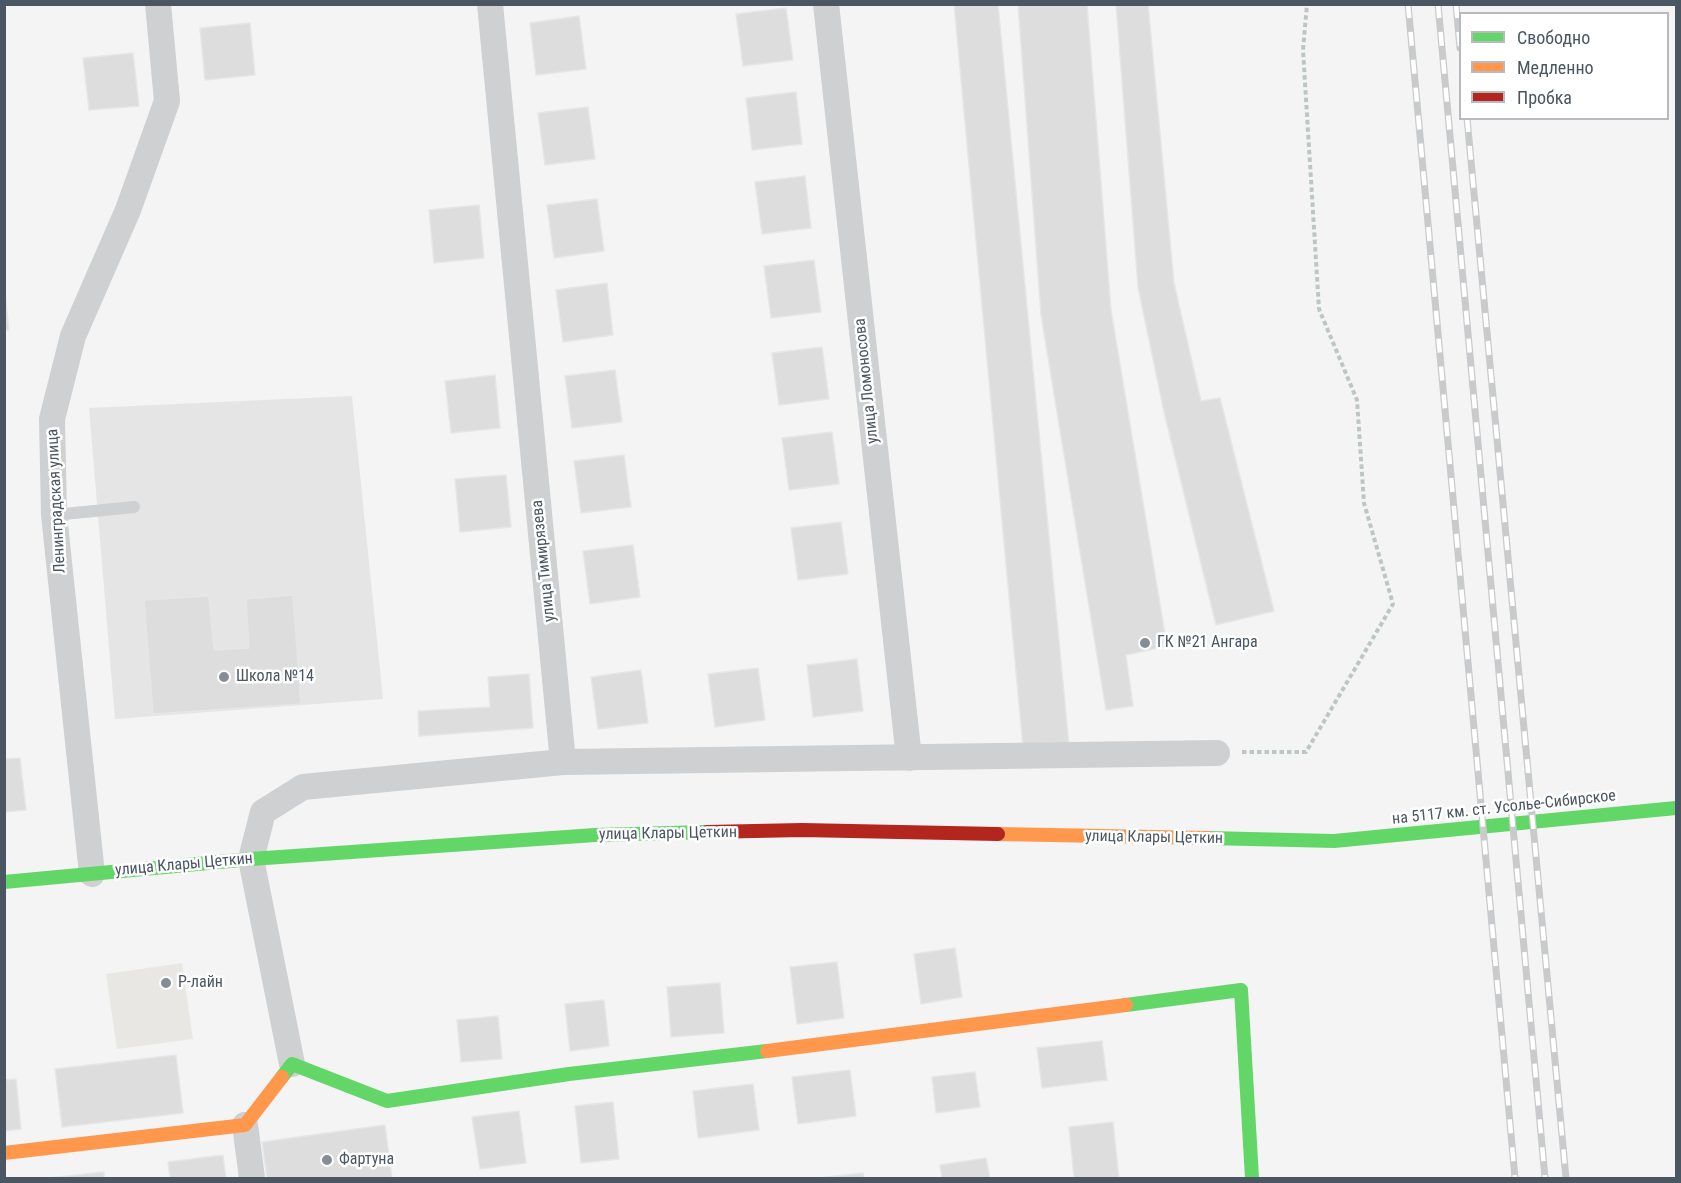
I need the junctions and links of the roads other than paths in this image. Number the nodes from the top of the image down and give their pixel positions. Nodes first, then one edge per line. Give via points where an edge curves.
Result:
1 (158, 4) edge
2 (490, 4) edge
3 (825, 4) edge
4 (134, 507) dead end
5 (54, 514) junction
6 (1217, 753) road end
7 (909, 758) junction
8 (563, 762) junction
9 (1677, 808) edge
10 (1334, 841) joint
11 (251, 859) junction
12 (92, 874) junction
13 (4, 882) edge
14 (292, 1064) junction
15 (245, 1125) junction
16 (4, 1153) edge
17 (252, 1179) edge
18 (1252, 1179) edge

1 - 5 street, Ленинградская улица via 167,101 128,210 74,336 52,419
2 - 8 street, улица Тимирязева
3 - 7 street, улица Ломоносова
4 - 5 lane
5 - 12 street, Ленинградская улица
6 - 7 street
7 - 8 street
8 - 11 street via 303,787 263,813
9 - 10 street, на 5117 км. ст. Усолье-Сибирское
10 - 11 street, улица Клары Цеткин via 802,830 595,836
11 - 12 street, улица Клары Цеткин
11 - 14 street
12 - 13 street, улица Клары Цеткин
14 - 15 street
14 - 18 street via 387,1101 568,1074 1241,990
15 - 16 street
15 - 17 street

